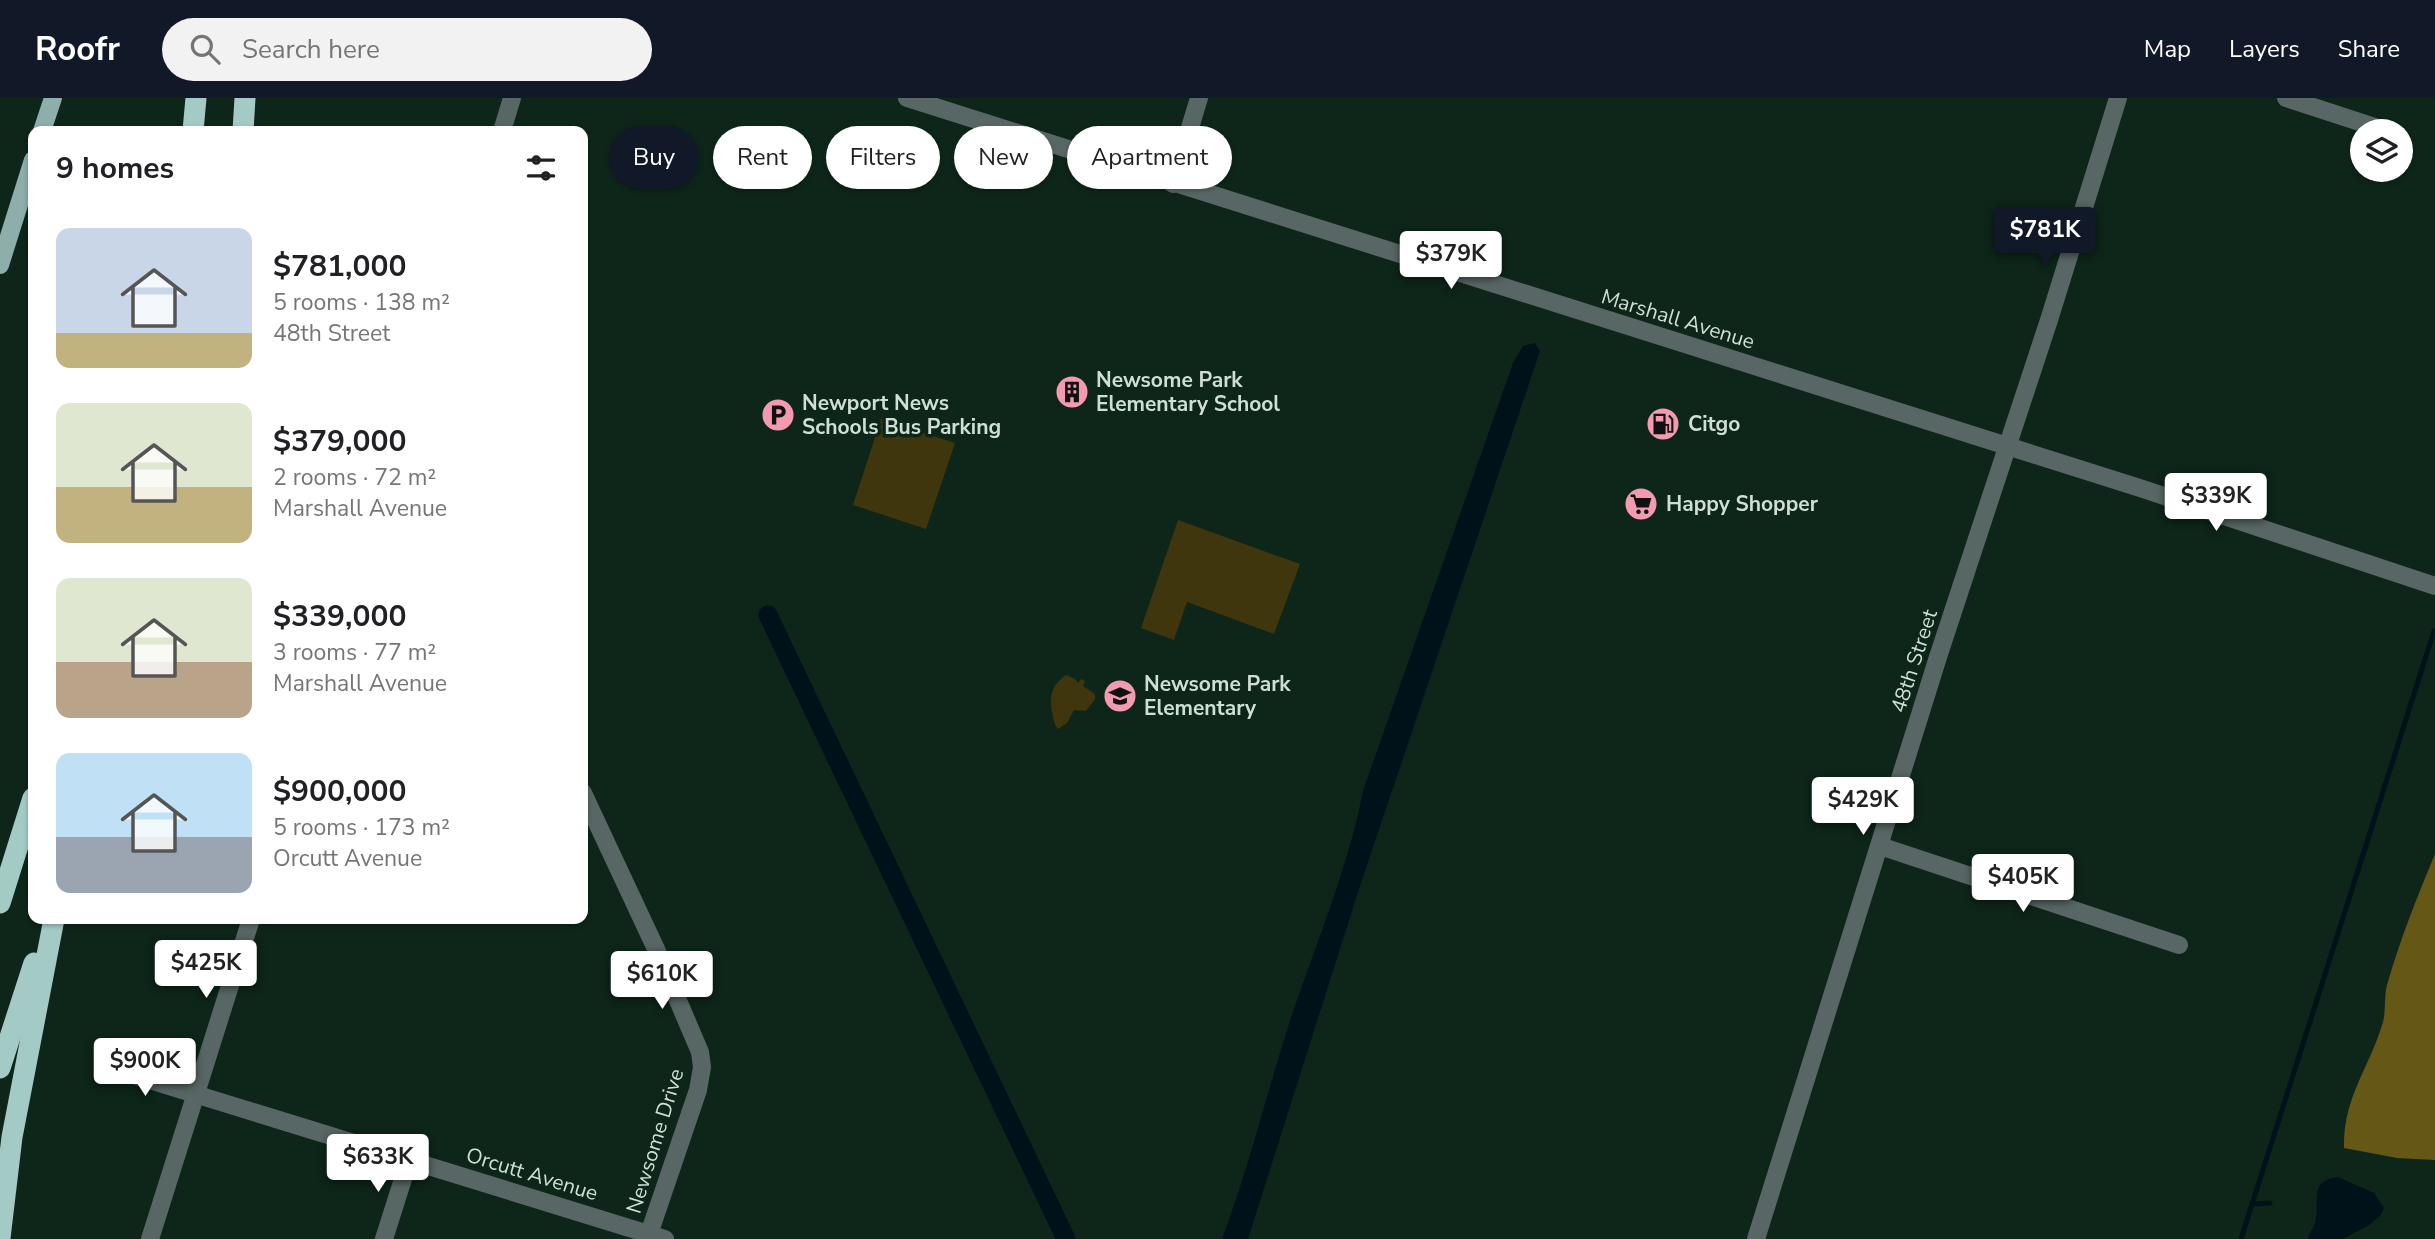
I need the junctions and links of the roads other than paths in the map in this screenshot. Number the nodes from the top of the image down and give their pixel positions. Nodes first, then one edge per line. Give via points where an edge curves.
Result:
1 (53, 98) edge
2 (196, 98) edge
3 (245, 98) edge
4 (512, 98) edge
5 (907, 98) edge
6 (1199, 98) edge
7 (2118, 98) edge
8 (2286, 98) edge
9 (2350, 119) edge
10 (44, 126) edge
11 (193, 126) edge
12 (243, 126) edge
13 (504, 126) edge
14 (1191, 126) edge
15 (1067, 150) edge
16 (28, 176) edge
17 (1189, 189) edge
18 (0, 265) edge
19 (2007, 448) junction
20 (2435, 586) edge
21 (588, 804) edge
22 (28, 814) edge
23 (1880, 846) junction
24 (16, 854) junction
25 (0, 887) edge
26 (0, 903) edge
27 (46, 924) edge
28 (53, 924) edge
29 (249, 924) edge
30 (2179, 945) dead end
31 (104, 1066) dead end
32 (0, 1068) edge
33 (196, 1092) junction
34 (409, 1160) junction
35 (610, 1231) edge
36 (657, 1236) edge
37 (0, 1238) edge
38 (150, 1239) edge
39 (384, 1239) edge
40 (1756, 1239) edge

1 - 10 main road
2 - 11 highway
3 - 12 highway
4 - 13 street
5 - 15 street, Marshall Avenue
6 - 14 street
7 - 19 street, 48th Street
8 - 9 street
16 - 18 main road
17 - 19 street, Marshall Avenue
19 - 20 street, Marshall Avenue
19 - 23 street, 48th Street
21 - 36 street, Newsome Drive via 700,1052 698,1090
22 - 24 highway
23 - 30 street
23 - 40 street, 48th Street
24 - 25 highway
24 - 26 highway
27 - 32 highway
28 - 37 highway via 12,1137
29 - 33 street
31 - 33 street, Orcutt Avenue
33 - 34 street, Orcutt Avenue
33 - 38 street
34 - 35 street, Orcutt Avenue
34 - 39 street
35 - 36 street, Orcutt Avenue

